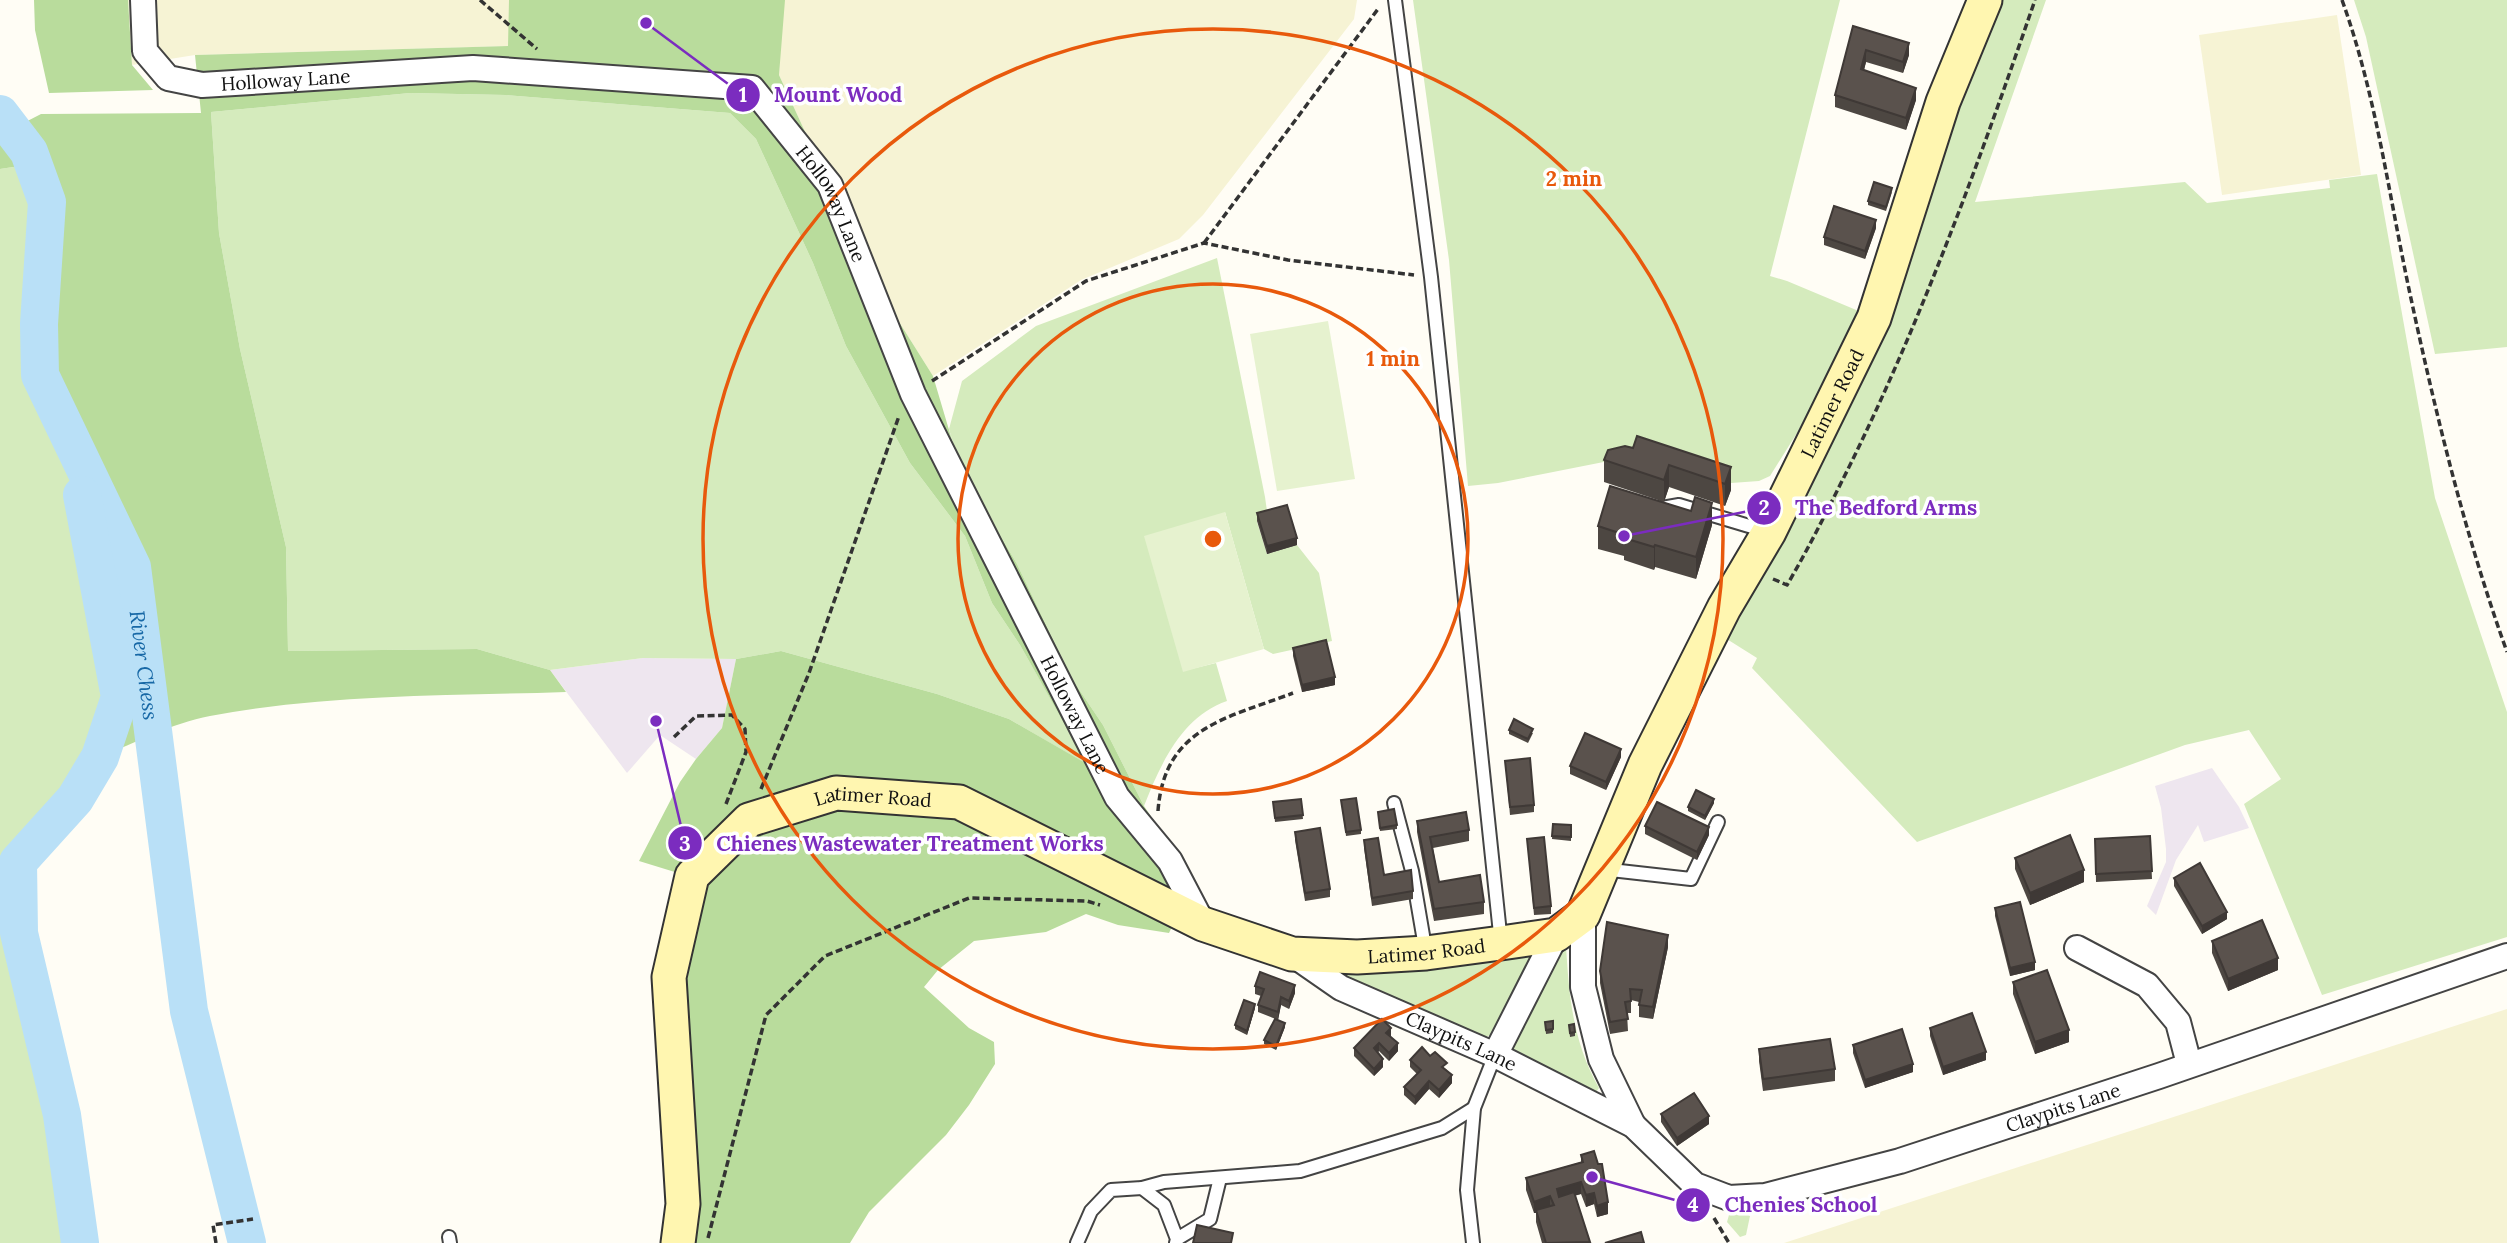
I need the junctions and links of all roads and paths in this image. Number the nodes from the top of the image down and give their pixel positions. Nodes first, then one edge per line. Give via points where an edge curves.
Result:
1 (143, 0) edge
2 (480, 0) edge
3 (1385, 0) edge
4 (1395, 0) edge
5 (1985, 0) edge
6 (2035, 0) edge
7 (2342, 0) edge
8 (567, 75) junction
9 (1204, 243) junction
10 (1431, 277) junction
11 (913, 394) junction
12 (1652, 505) edge
13 (1769, 532) junction
14 (1749, 566) junction
15 (2507, 652) edge
16 (1293, 693) dead end
17 (674, 737) dead end
18 (1394, 803) dead end
19 (736, 815) junction
20 (1161, 822) dead end
21 (1717, 822) dead end
22 (1602, 869) junction
23 (1101, 905) dead end
24 (1583, 915) junction
25 (1203, 924) junction
26 (1556, 934) junction
27 (1501, 943) junction
28 (2077, 948) dead end
29 (1426, 953) junction
30 (1292, 954) junction
31 (2507, 956) edge
32 (1495, 1055) junction
33 (2189, 1064) junction
34 (1474, 1108) junction
35 (1633, 1125) junction
36 (1220, 1178) junction
37 (1142, 1188) junction
38 (253, 1219) dead end
39 (1177, 1241) edge
40 (216, 1243) edge
41 (678, 1243) edge
42 (706, 1243) edge
43 (1077, 1243) edge
44 (1473, 1243) edge

1 - 8 street, Holloway Lane via 145,51 169,78 202,85 473,68
2 - 8 path
3 - 9 path
4 - 10 lane
5 - 13 street, Latimer Road via 1943,102 1874,318
6 - 14 path via 1893,376 1808,550 1787,585
7 - 15 path via 2386,169 2456,493
8 - 11 street, Holloway Lane via 752,88 830,185
9 - 10 path via 1288,260
9 - 11 path via 1086,281
10 - 27 lane
11 - 19 path via 905,400 809,673
11 - 25 street, Holloway Lane via 1117,797 1170,860
12 - 13 lane via 1663,509 1679,505
13 - 14 street, Latimer Road
14 - 22 street, Latimer Road via 1645,765
16 - 20 path via 1204,727 1181,747 1163,779 1158,809
17 - 19 path via 696,716 732,715 745,729
18 - 29 lane
19 - 25 street, Latimer Road via 836,793 959,802
19 - 41 street, Latimer Road via 692,876 669,977 683,1204
21 - 22 lane via 1691,878
22 - 24 street, Latimer Road
23 - 42 path via 969,898 825,956 766,1015
24 - 26 street, Latimer Road
24 - 35 street, Claypits Lane via 1586,999 1601,1059
25 - 30 street, Latimer Road
26 - 27 street, Latimer Road
26 - 32 street
27 - 29 street, Latimer Road
28 - 33 street via 2147,985 2178,1022
29 - 30 street, Latimer Road
30 - 32 street, Claypits Lane via 1341,988
31 - 33 street, Claypits Lane
32 - 34 lane
32 - 35 street, Claypits Lane
33 - 35 street, Claypits Lane via 1900,1161 1765,1196 1729,1198 1695,1185
34 - 36 lane via 1442,1128 1300,1171
34 - 44 lane via 1467,1191
36 - 37 lane
36 - 39 lane via 1210,1219
37 - 39 lane via 1164,1205
37 - 43 lane via 1111,1190 1091,1211
38 - 40 path via 213,1225

